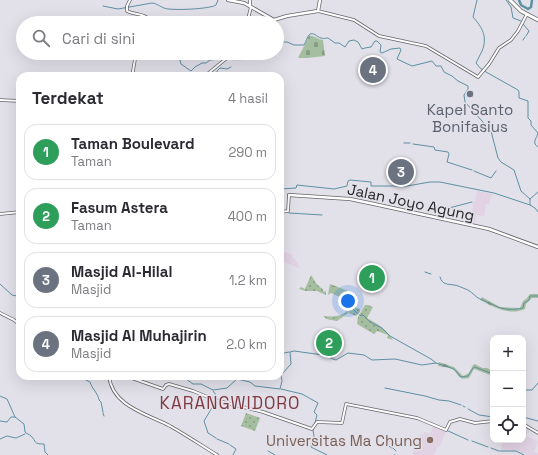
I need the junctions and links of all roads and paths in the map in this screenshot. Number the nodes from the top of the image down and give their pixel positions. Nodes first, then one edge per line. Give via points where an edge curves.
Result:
1 (130, 0) edge
2 (228, 0) edge
3 (250, 0) edge
4 (320, 0) edge
5 (510, 0) edge
6 (250, 7) junction
7 (318, 11) junction
8 (527, 14) junction
9 (144, 16) edge
10 (248, 16) edge
11 (265, 16) edge
12 (284, 17) edge
13 (538, 20) edge
14 (135, 60) edge
15 (224, 60) edge
16 (133, 72) edge
17 (210, 72) edge
18 (0, 100) edge
19 (16, 101) edge
20 (289, 195) joint
21 (16, 212) edge
22 (284, 212) edge
23 (0, 214) edge
24 (538, 247) edge
25 (0, 312) edge
26 (16, 322) edge
27 (110, 380) edge
28 (137, 380) edge
29 (490, 421) edge
30 (526, 426) edge
31 (538, 433) edge
32 (217, 455) edge

1 - 9 street via 128,12
2 - 6 main road via 242,2
3 - 6 main road
4 - 7 main road
5 - 8 main road
6 - 10 street
6 - 11 main road
7 - 8 street via 354,20 381,36 423,45 478,77 490,64 499,48 511,40
7 - 12 main road
8 - 13 main road
14 - 16 street
15 - 17 street
18 - 19 street
20 - 22 street via 288,211
20 - 24 main road, Jalan Joyo Agung via 350,199 489,230
21 - 23 street
25 - 26 street
27 - 32 street via 112,390 132,409 173,428
28 - 29 street via 163,389 169,384 185,388 215,400 263,412 312,429 317,422 342,423 346,404 417,418 446,430 450,422 460,419 474,423
30 - 31 street

